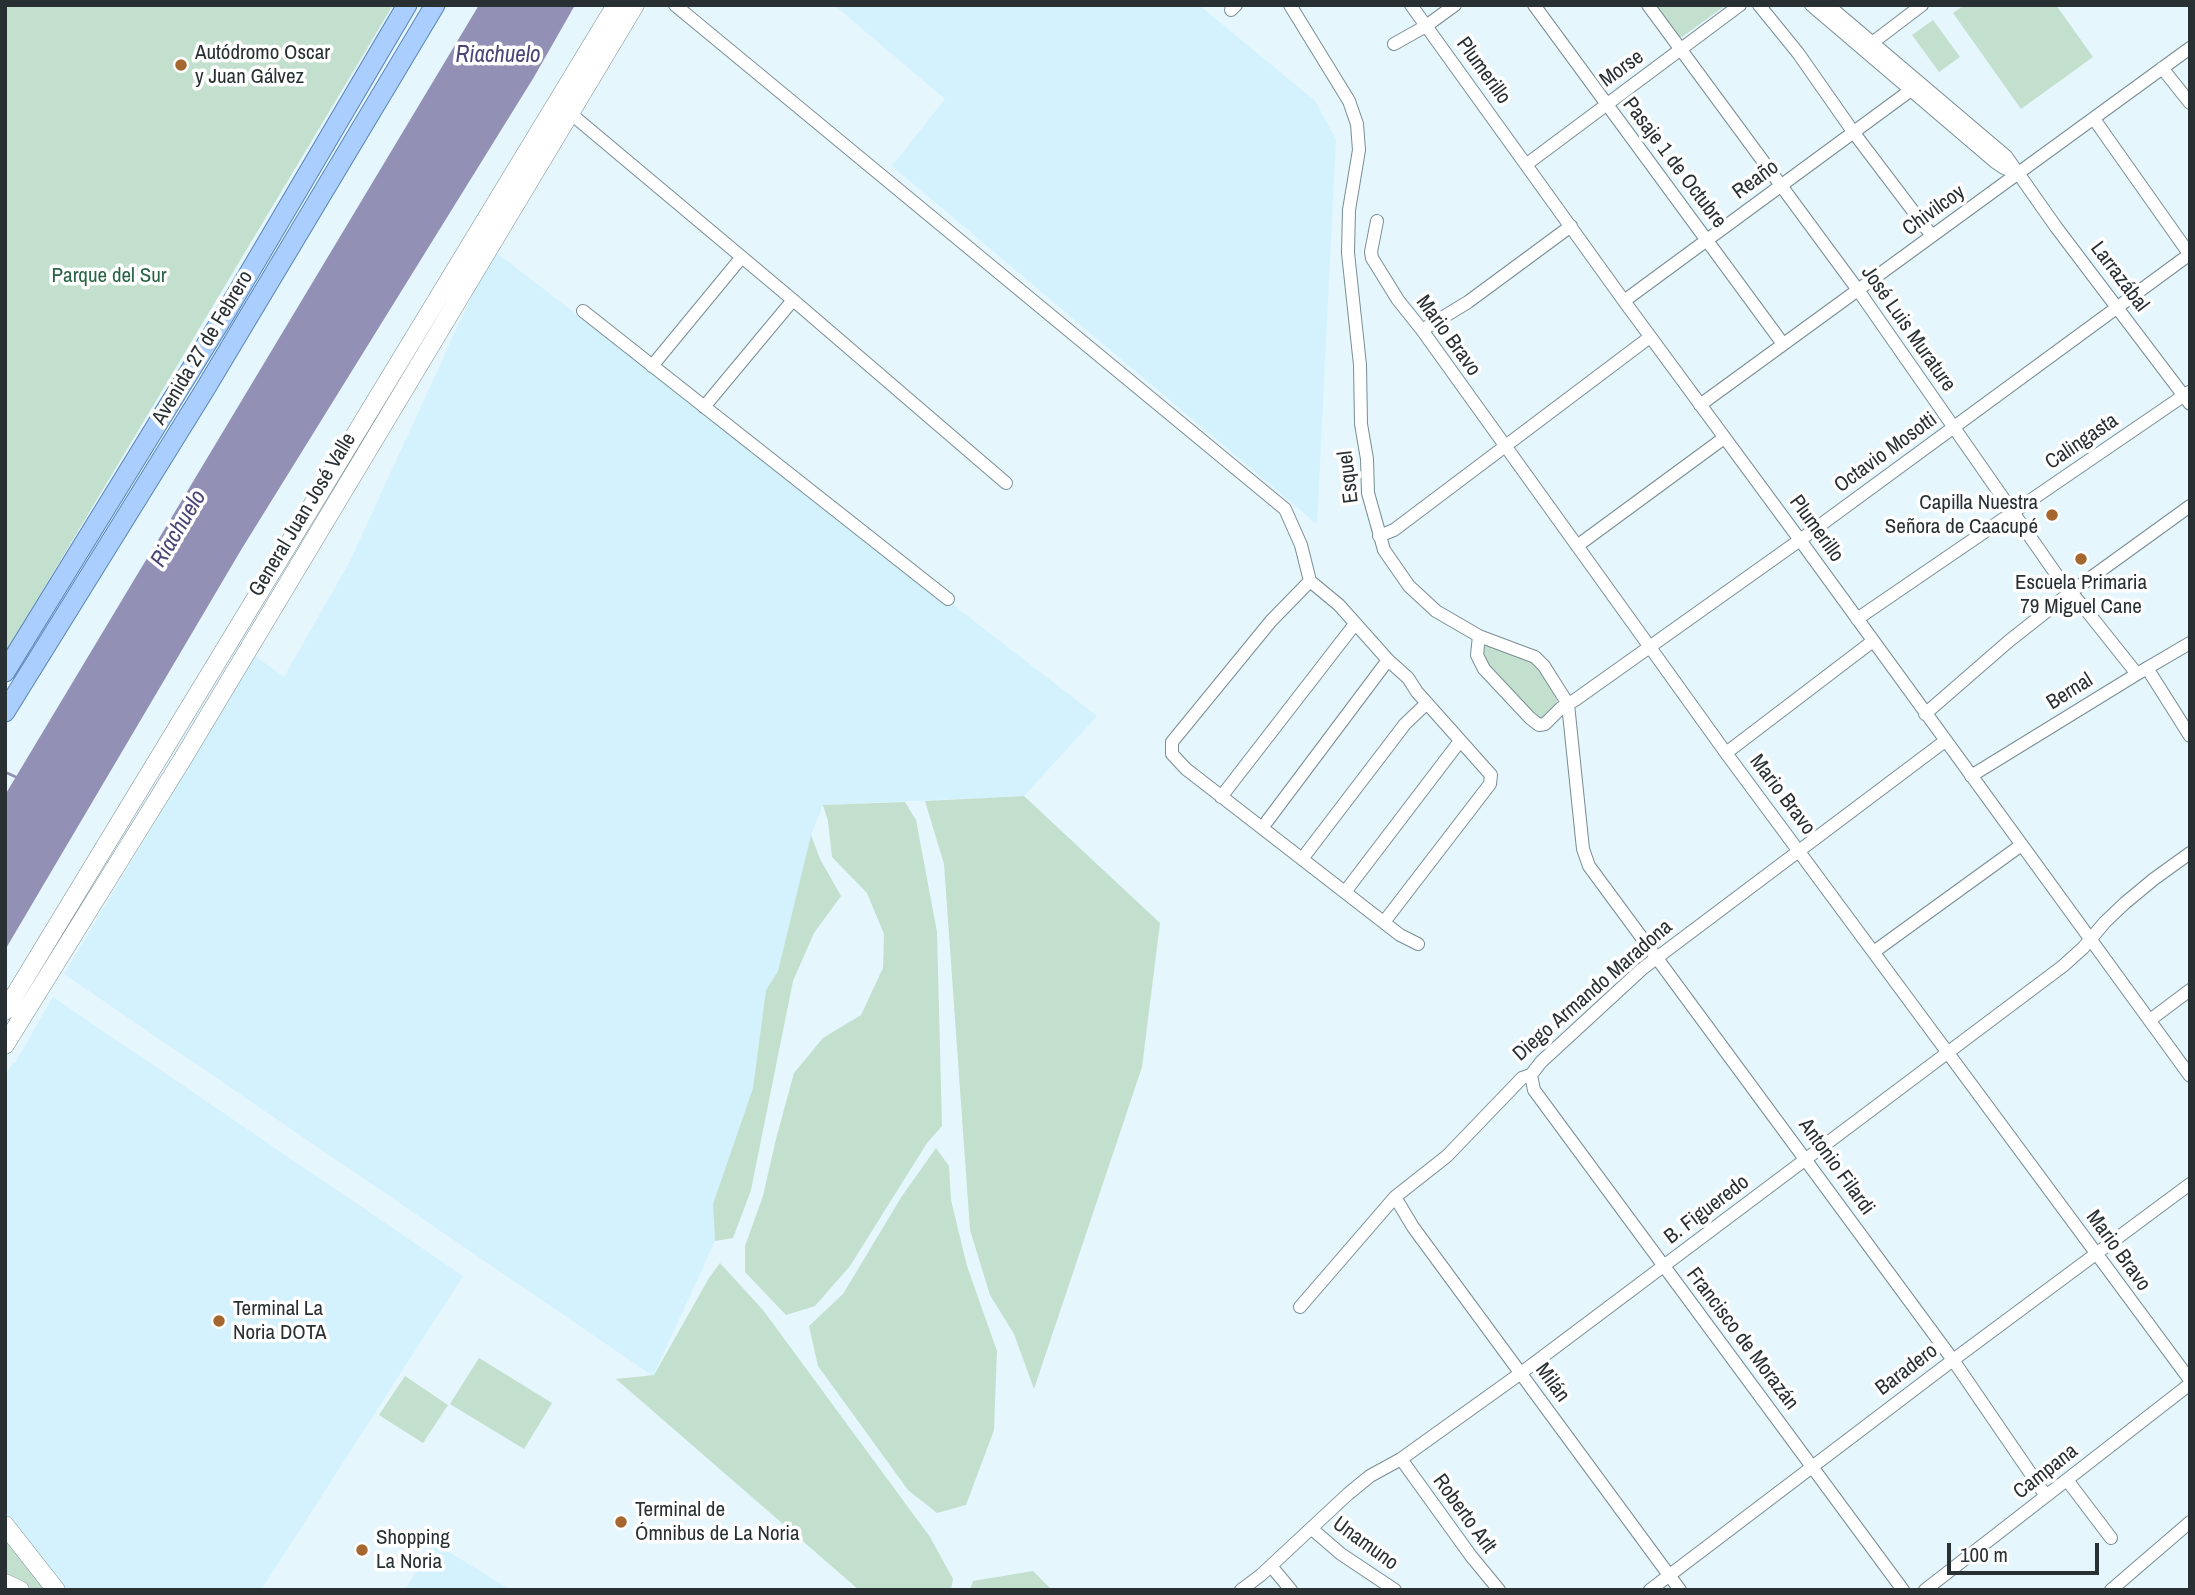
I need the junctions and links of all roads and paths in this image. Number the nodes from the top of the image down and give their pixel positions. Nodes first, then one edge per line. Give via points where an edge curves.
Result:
1 (407, 5) edge
2 (435, 5) edge
3 (616, 5) edge
4 (635, 5) edge
5 (675, 5) edge
6 (1290, 5) edge
7 (1411, 5) edge
8 (1455, 5) edge
9 (1534, 5) edge
10 (1648, 5) edge
11 (1740, 5) edge
12 (1759, 5) edge
13 (1811, 5) edge
14 (1828, 5) edge
15 (1922, 5) edge
16 (1426, 26) junction
17 (1394, 44) dead end
18 (1869, 47) junction
19 (2190, 48) edge
20 (1681, 50) junction
21 (2162, 68) junction
22 (1911, 90) junction
23 (2190, 103) edge
24 (1607, 104) junction
25 (570, 113) junction
26 (2094, 119) junction
27 (1854, 132) junction
28 (1527, 164) junction
29 (2018, 173) junction
30 (1782, 185) junction
31 (1377, 221) dead end
32 (1570, 226) junction
33 (1932, 236) junction
34 (1708, 240) junction
35 (2190, 254) edge
36 (741, 258) junction
37 (1857, 290) junction
38 (793, 300) junction
39 (1624, 301) junction
40 (2118, 308) junction
41 (583, 311) dead end
42 (1422, 330) junction
43 (1650, 337) junction
44 (1783, 344) junction
45 (652, 366) junction
46 (2188, 397) edge
47 (1700, 405) junction
48 (704, 407) junction
49 (1953, 428) junction
50 (1724, 438) junction
51 (1504, 446) junction
52 (1006, 484) dead end
53 (2190, 506) edge
54 (2014, 512) junction
55 (1379, 536) junction
56 (1800, 540) junction
57 (1577, 546) junction
58 (1310, 581) junction
59 (2071, 592) junction
60 (948, 598) dead end
61 (1857, 619) junction
62 (1355, 624) junction
63 (1479, 636) junction
64 (1873, 641) junction
65 (2190, 643) edge
66 (1649, 647) junction
67 (1388, 660) junction
68 (2142, 671) junction
69 (5, 672) edge
70 (1427, 703) junction
71 (1568, 704) junction
72 (5, 712) edge
73 (1925, 714) junction
74 (2190, 736) edge
75 (1460, 741) junction
76 (1945, 741) junction
77 (1726, 752) junction
78 (1971, 776) junction
79 (1222, 797) junction
80 (1262, 828) junction
81 (2021, 846) junction
82 (1800, 851) junction
83 (2190, 853) edge
84 (1303, 859) junction
85 (1589, 866) joint
86 (1345, 892) junction
87 (1384, 922) junction
88 (2091, 939) junction
89 (1418, 944) dead end
90 (1875, 951) junction
91 (1657, 957) junction
92 (2190, 990) edge
93 (5, 1011) edge
94 (2150, 1020) junction
95 (5, 1045) edge
96 (1949, 1053) junction
97 (1531, 1074) junction
98 (2190, 1076) edge
99 (1807, 1160) junction
100 (2190, 1184) edge
101 (1395, 1197) junction
102 (2097, 1255) junction
103 (1664, 1266) junction
104 (1300, 1307) dead end
105 (1953, 1360) junction
106 (1521, 1373) junction
107 (2190, 1382) edge
108 (1401, 1459) junction
109 (1813, 1466) junction
110 (2067, 1479) junction
111 (2046, 1496) junction
112 (2190, 1522) edge
113 (5, 1525) edge
114 (1312, 1529) junction
115 (2111, 1538) dead end
116 (1271, 1566) junction
117 (1670, 1576) junction
118 (5, 1583) edge
119 (2118, 1587) edge
120 (20, 1590) edge
121 (55, 1590) edge
122 (1241, 1590) edge
123 (1291, 1590) edge
124 (1395, 1590) edge
125 (1499, 1590) edge
126 (1650, 1590) edge
127 (1680, 1590) edge
128 (1903, 1590) edge
129 (1925, 1590) edge

1 - 69 main road, Avenida 27 de Febrero via 225,314
2 - 72 main road, Avenida 27 de Febrero via 225,358
3 - 93 main road, General Juan José Valle
4 - 25 main road, General Juan José Valle
5 - 58 street via 1285,509
6 - 55 street, Esquel via 1349,101 1357,124 1359,150 1349,210 1348,253 1368,493
7 - 16 street, Plumerillo
8 - 16 street
9 - 24 street, Pasaje 1 de Octubre
10 - 20 street, José Luis Murature
11 - 20 street, Morse
12 - 27 street
13 - 18 street, Larrazábal
14 - 18 street, Larrazábal
15 - 18 street
16 - 17 street
16 - 28 street, Plumerillo
18 - 22 street, Larrazábal
18 - 29 street, Larrazábal via 1997,148
19 - 21 street, Chivilcoy
20 - 24 street, Morse
20 - 30 street, José Luis Murature
21 - 23 street
21 - 26 street, Chivilcoy
22 - 27 street, Reaño
22 - 29 street, Larrazábal via 2004,168
24 - 28 street, Morse
24 - 34 street, Pasaje 1 de Octubre
25 - 36 street
25 - 95 main road, General Juan José Valle via 182,760
26 - 29 street, Chivilcoy
26 - 35 street
27 - 30 street, Reaño
27 - 33 street
28 - 32 street, Plumerillo
29 - 33 street, Chivilcoy
29 - 40 street, Larrazábal
30 - 34 street, Reaño
30 - 37 street, José Luis Murature
31 - 42 street, Mario Bravo via 1372,258
32 - 39 street, Plumerillo
32 - 42 street via 1468,302
33 - 37 street, Chivilcoy
34 - 39 street, Reaño
34 - 44 street, Pasaje 1 de Octubre
35 - 40 street, Octavio Mosotti
36 - 38 street
36 - 45 street
37 - 44 street, Chivilcoy
37 - 49 street, José Luis Murature
38 - 48 street
38 - 52 street
39 - 43 street, Plumerillo
40 - 46 street, Larrazábal
40 - 49 street, Octavio Mosotti
41 - 45 street
42 - 51 street, Mario Bravo
43 - 47 street, Plumerillo
43 - 51 street
44 - 47 street, Chivilcoy
45 - 48 street
46 - 54 street, Calingasta
47 - 50 street, Plumerillo
48 - 60 street
49 - 54 street, José Luis Murature
49 - 56 street, Octavio Mosotti
50 - 56 street, Plumerillo
50 - 57 street
51 - 55 street via 1394,530
51 - 57 street, Mario Bravo
53 - 59 street
54 - 59 street, José Luis Murature
54 - 61 street, Calingasta
55 - 63 street, Esquel via 1389,559 1419,597
56 - 61 street, Plumerillo
56 - 66 street, Octavio Mosotti
57 - 66 street, Mario Bravo
58 - 62 street
58 - 79 street via 1271,621 1172,742 1177,761
59 - 68 street, José Luis Murature
59 - 73 street
61 - 64 street, Plumerillo
62 - 67 street
62 - 79 street
63 - 71 street, Esquel via 1541,661
63 - 71 street, Octavio Mosotti via 1479,661 1533,722 1545,724
64 - 73 street, Plumerillo
64 - 77 street
65 - 68 street, Bernal
66 - 71 street, Octavio Mosotti
66 - 77 street, Mario Bravo
67 - 70 street
67 - 80 street
68 - 74 street, José Luis Murature
68 - 78 street, Bernal
70 - 75 street
70 - 84 street via 1405,724
71 - 85 street, Esquel via 1583,849
73 - 76 street, Plumerillo
75 - 86 street
75 - 87 street via 1491,775 1490,784
76 - 78 street, Plumerillo
76 - 82 street, Diego Armando Maradona
77 - 82 street, Mario Bravo
78 - 81 street, Plumerillo
79 - 80 street
80 - 84 street
81 - 88 street, Plumerillo
81 - 90 street
82 - 90 street, Mario Bravo
82 - 91 street, Diego Armando Maradona
83 - 88 street, B. Figueredo via 2125,903
84 - 86 street
85 - 91 street, Antonio Filardi
86 - 87 street
87 - 89 street
88 - 94 street, Plumerillo
88 - 96 street, B. Figueredo via 2063,967
90 - 96 street, Mario Bravo
91 - 97 street, Diego Armando Maradona
91 - 99 street, Antonio Filardi
92 - 94 street
94 - 98 street, Plumerillo
96 - 99 street, B. Figueredo
96 - 102 street, Mario Bravo
97 - 101 street, Diego Armando Maradona via 1447,1156
97 - 103 street, Francisco de Morazán via 1534,1090
99 - 103 street, B. Figueredo
99 - 105 street, Antonio Filardi
100 - 102 street, Baradero
101 - 104 street, Diego Armando Maradona
101 - 106 street, Milán
102 - 105 street, Baradero
102 - 107 street, Mario Bravo
103 - 106 street, B. Figueredo
103 - 109 street, Francisco de Morazán
105 - 109 street, Baradero
105 - 111 street, Antonio Filardi
106 - 108 street, B. Figueredo
106 - 117 street, Milán
107 - 110 street, Campana
108 - 114 street, B. Figueredo via 1356,1487
108 - 125 street, Roberto Arlt
109 - 117 street, Baradero
109 - 128 street, Francisco de Morazán
110 - 111 street, Campana
110 - 115 street
111 - 129 street, Campana
112 - 119 street
113 - 121 main road
114 - 116 street, B. Figueredo
114 - 124 street, Unamuno
116 - 122 street, B. Figueredo
116 - 123 street
117 - 126 street, Baradero
117 - 127 street, Milán
118 - 120 main road

